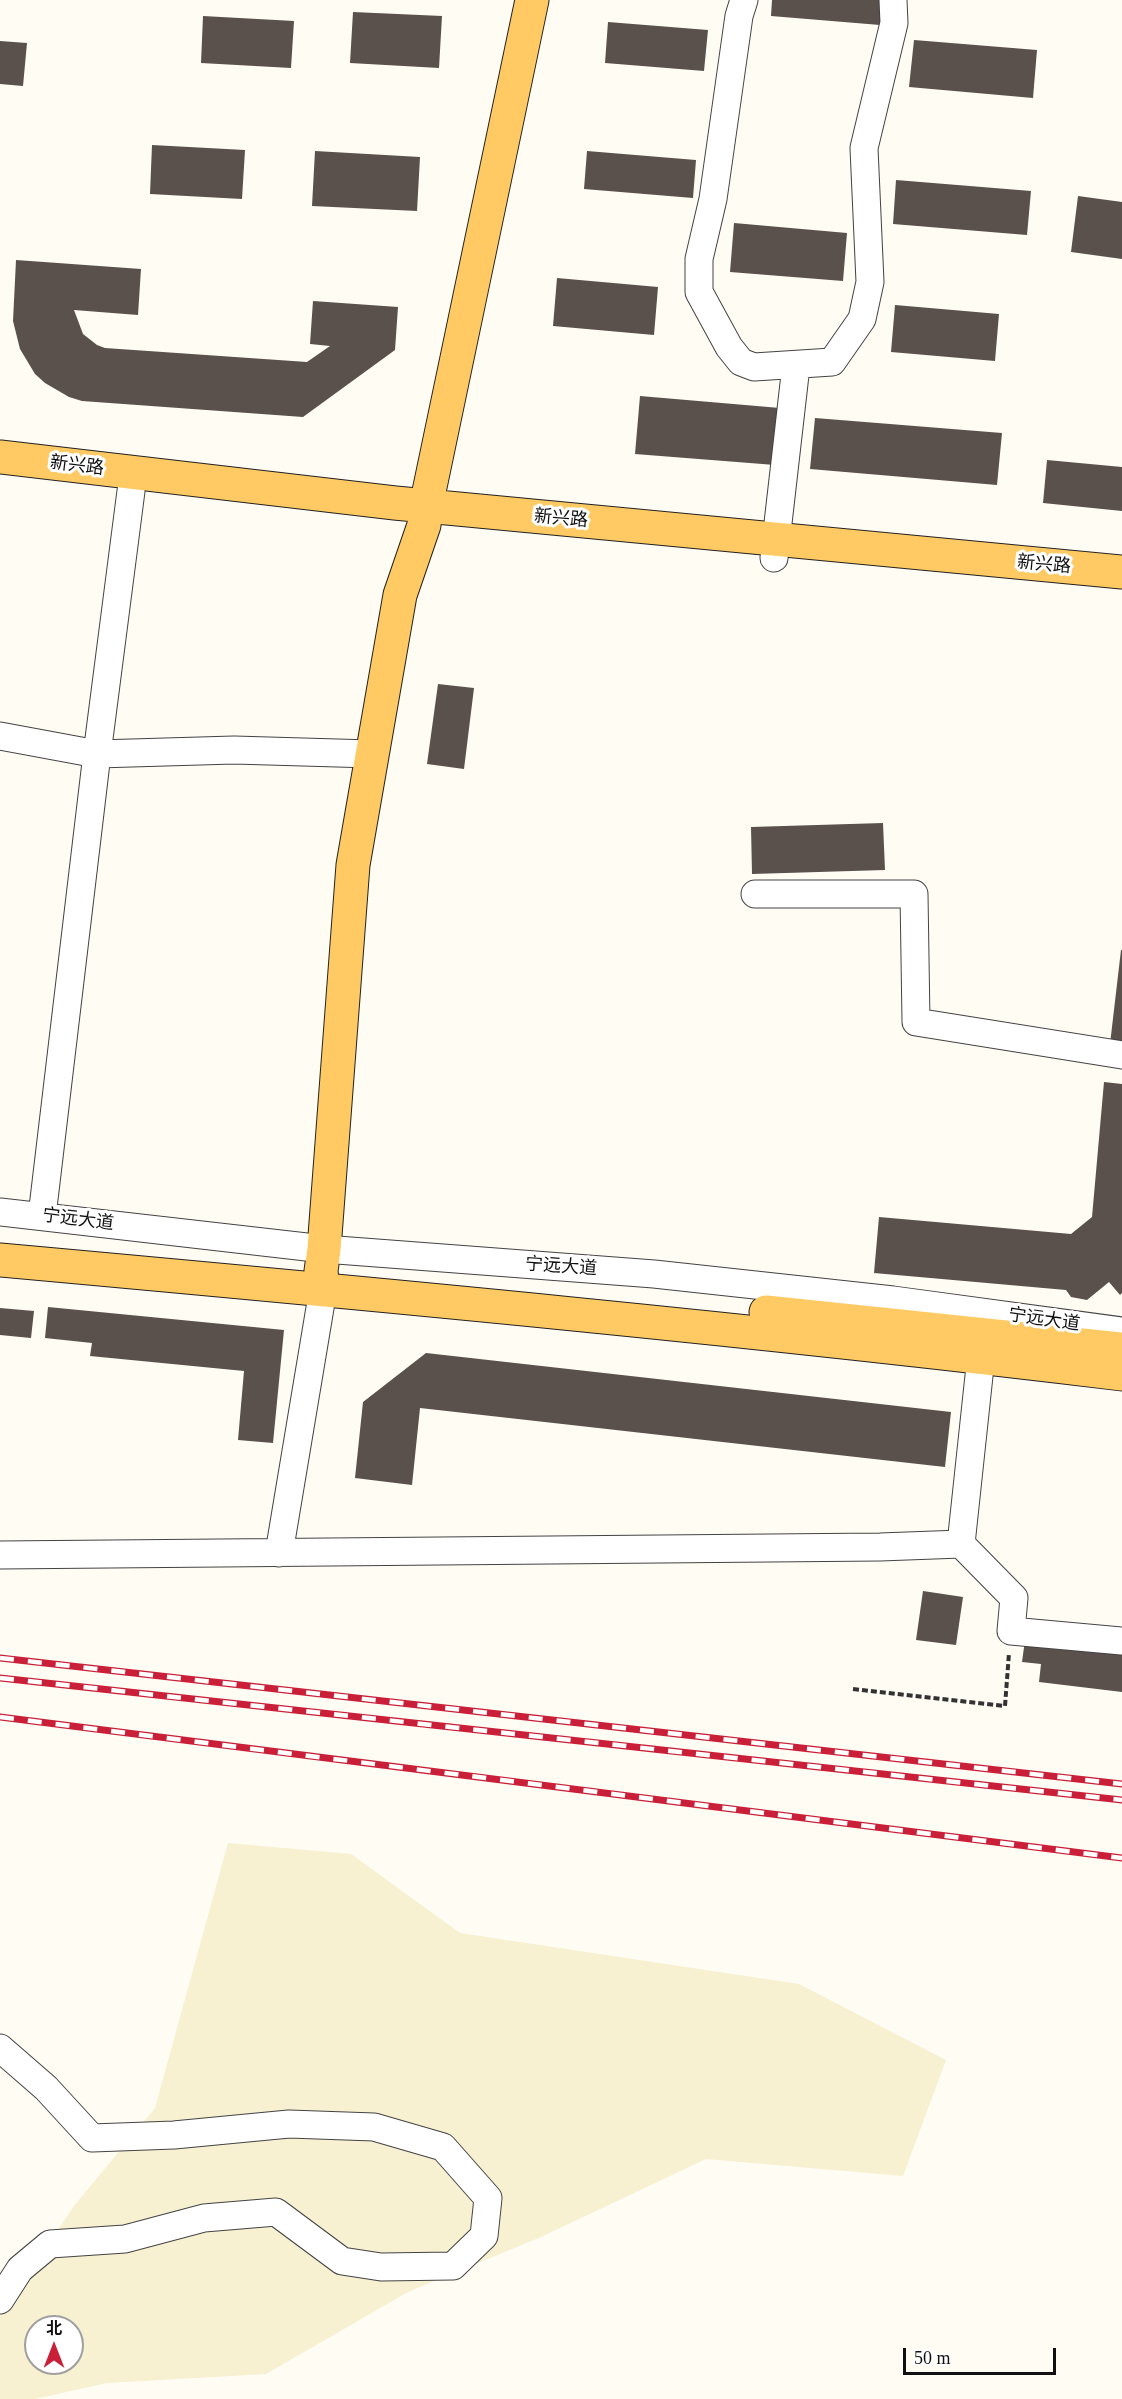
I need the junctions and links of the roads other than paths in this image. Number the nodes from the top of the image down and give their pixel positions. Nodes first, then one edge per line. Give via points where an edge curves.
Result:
1 (532, 0) edge
2 (744, 0) edge
3 (893, 0) edge
4 (796, 366) junction
5 (0, 457) edge
6 (0, 476) edge
7 (131, 491) junction
8 (425, 515) junction
9 (775, 548) junction
10 (1122, 572) edge
11 (1122, 591) edge
12 (0, 736) edge
13 (97, 754) junction
14 (372, 754) junction
15 (755, 894) dead end
16 (1122, 1055) edge
17 (0, 1212) edge
18 (42, 1216) junction
19 (0, 1238) edge
20 (0, 1260) edge
21 (323, 1270) junction
22 (1122, 1331) edge
23 (1122, 1349) edge
24 (981, 1357) junction
25 (1122, 1374) edge
26 (961, 1544) junction
27 (279, 1553) junction
28 (0, 1555) edge
29 (1122, 1641) edge
30 (0, 2048) edge
31 (0, 2300) edge

1 - 8 main road
2 - 4 street via 713,199 699,259 699,292 741,362 754,367
3 - 4 street via 894,23 864,148 870,282 862,319 832,362
4 - 9 street
5 - 8 main road, 新兴路
6 - 7 main road, 新兴路
7 - 8 main road, 新兴路
7 - 13 street
8 - 9 main road, 新兴路
8 - 14 main road via 400,595
9 - 10 main road, 新兴路
9 - 11 main road, 新兴路
12 - 13 street
13 - 14 street via 234,750
13 - 18 street
14 - 21 main road via 353,865
15 - 16 street via 914,894 916,1022
17 - 18 street, 宁远大道
18 - 21 street, 宁远大道
19 - 21 main road, 宁远大道
20 - 21 main road, 宁远大道
21 - 22 street, 宁远大道 via 654,1274 893,1300
21 - 23 main road, 宁远大道 via 910,1325
21 - 24 main road, 宁远大道
21 - 27 street
24 - 25 main road, 宁远大道
24 - 26 street
26 - 27 street
26 - 29 street via 1014,1598 1011,1631
27 - 28 street
30 - 31 street via 46,2088 92,2138 289,2124 374,2127 443,2147 488,2198 484,2236 453,2266 381,2267 342,2261 276,2212 204,2218 125,2239 50,2244 20,2269

